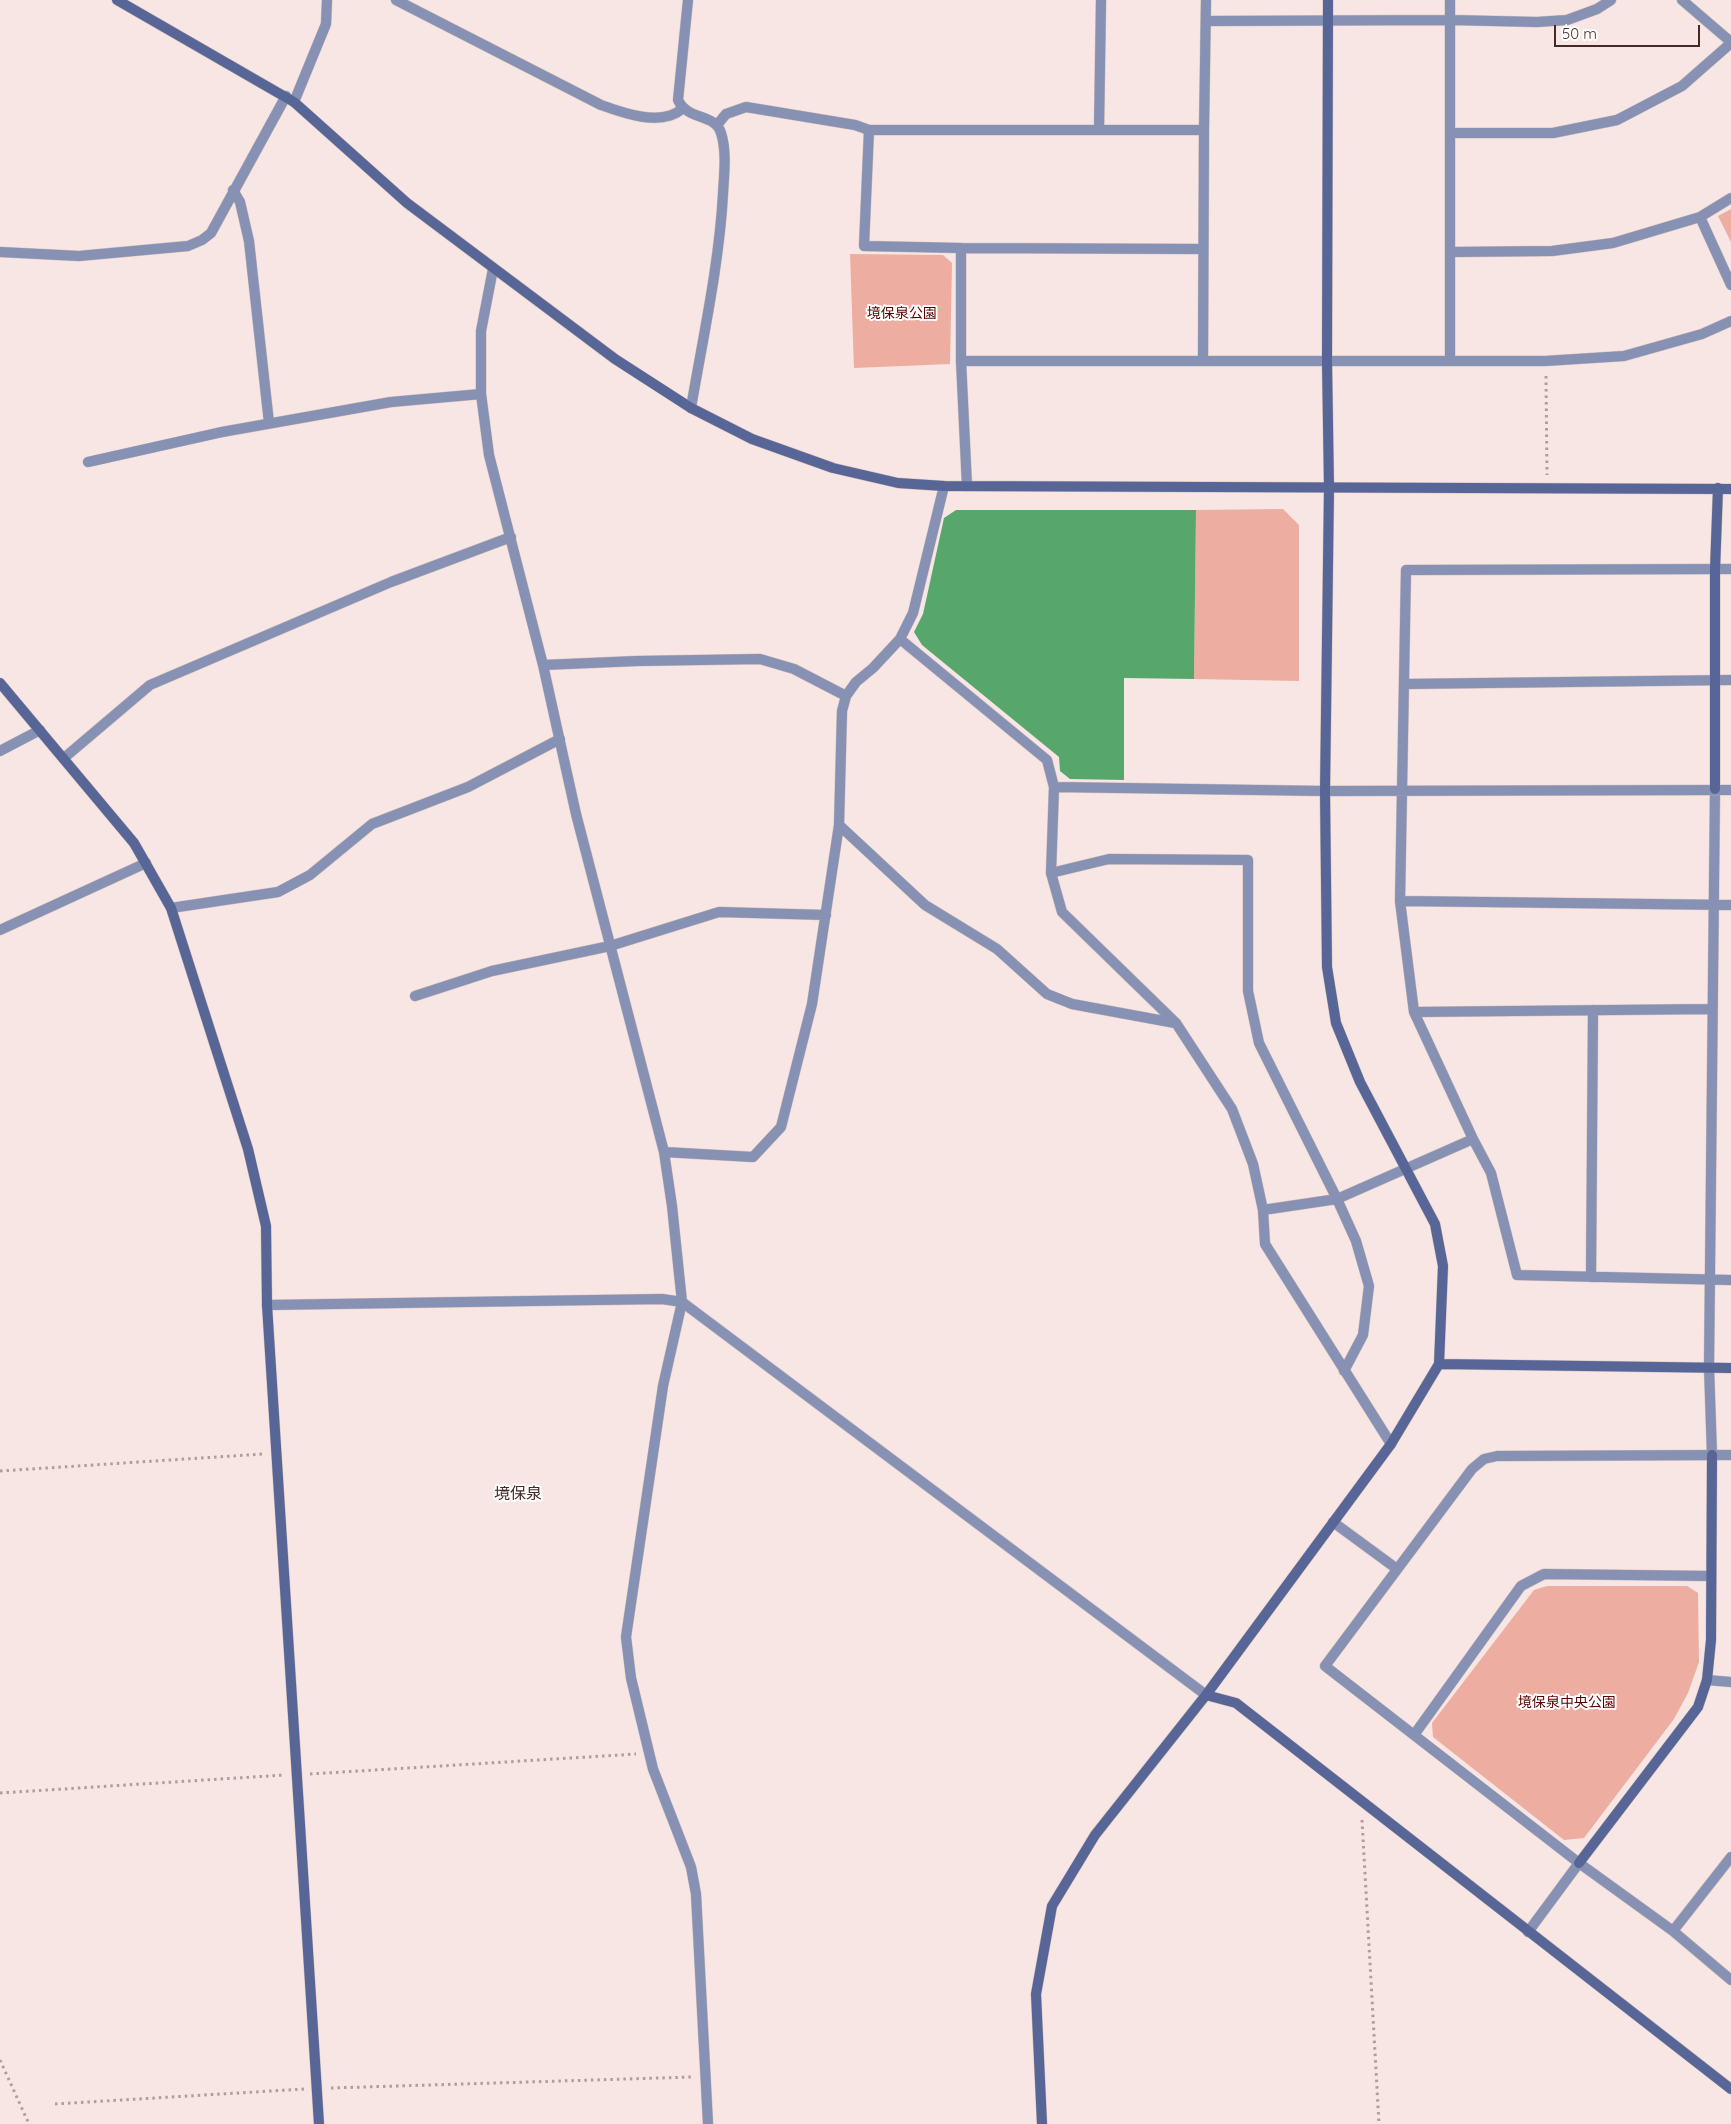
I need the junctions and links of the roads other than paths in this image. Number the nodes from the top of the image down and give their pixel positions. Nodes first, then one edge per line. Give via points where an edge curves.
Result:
1 (117, 0) edge
2 (327, 0) edge
3 (396, 0) edge
4 (688, 0) edge
5 (1101, 0) edge
6 (1206, 0) edge
7 (1328, 0) edge
8 (1450, 0) edge
9 (1611, 0) edge
10 (1682, 0) edge
11 (1328, 20) junction
12 (1450, 20) junction
13 (1206, 21) junction
14 (1731, 42) edge
15 (290, 99) junction
16 (682, 109) junction
17 (717, 124) junction
18 (869, 130) junction
19 (1099, 130) junction
20 (1204, 130) junction
21 (1450, 133) junction
22 (233, 190) junction
23 (1731, 198) edge
24 (1700, 217) junction
25 (961, 248) junction
26 (1203, 249) junction
27 (0, 252) edge
28 (1450, 252) junction
29 (493, 269) junction
30 (1731, 285) edge
31 (1731, 321) edge
32 (961, 361) junction
33 (1203, 361) junction
34 (1450, 361) junction
35 (1327, 362) junction
36 (481, 394) junction
37 (691, 408) junction
38 (269, 423) junction
39 (88, 462) dead end
40 (944, 486) junction
41 (967, 486) junction
42 (1329, 488) junction
43 (1718, 488) junction
44 (1731, 489) edge
45 (511, 537) junction
46 (1731, 569) edge
47 (1715, 570) junction
48 (900, 640) junction
49 (543, 665) junction
50 (1715, 680) junction
51 (1731, 680) edge
52 (0, 683) edge
53 (1404, 684) junction
54 (846, 696) junction
55 (40, 730) junction
56 (560, 739) junction
57 (0, 751) edge
58 (64, 758) junction
59 (1054, 787) junction
60 (1715, 789) junction
61 (1403, 790) junction
62 (1731, 790) edge
63 (1325, 791) junction
64 (839, 825) junction
65 (146, 863) junction
66 (1052, 873) junction
67 (1400, 901) junction
68 (1713, 905) junction
69 (1731, 905) edge
70 (171, 908) junction
71 (826, 915) junction
72 (0, 930) edge
73 (610, 946) junction
74 (415, 996) dead end
75 (1712, 1009) junction
76 (1593, 1010) junction
77 (1414, 1012) junction
78 (1176, 1023) junction
79 (1473, 1139) junction
80 (664, 1152) junction
81 (1406, 1169) junction
82 (1337, 1199) junction
83 (1263, 1210) junction
84 (1591, 1277) junction
85 (1712, 1280) junction
86 (1731, 1280) edge
87 (682, 1302) junction
88 (267, 1306) junction
89 (1439, 1364) junction
90 (1709, 1367) junction
91 (1731, 1368) edge
92 (1344, 1371) junction
93 (1391, 1444) junction
94 (1712, 1455) junction
95 (1731, 1455) edge
96 (1333, 1522) junction
97 (1397, 1569) junction
98 (1712, 1576) junction
99 (1707, 1680) junction
100 (1731, 1682) edge
101 (1206, 1695) junction
102 (1414, 1734) junction
103 (1731, 1856) edge
104 (1579, 1863) junction
105 (1673, 1931) junction
106 (1528, 1932) junction
107 (1731, 1980) edge
108 (1731, 2089) edge
109 (319, 2124) edge
110 (708, 2124) edge
111 (1042, 2124) edge

1 - 15 street
2 - 15 street via 326,24
3 - 16 street via 601,105 624,113 654,117 670,116
4 - 16 street via 678,85
5 - 19 street
6 - 13 street
7 - 11 street
8 - 12 street
9 - 12 street via 1567,20
10 - 14 street
11 - 12 street
11 - 13 street
11 - 35 street
12 - 21 street
13 - 20 street
14 - 21 street via 1682,86 1617,120 1553,133
15 - 22 street
15 - 29 street via 407,203
16 - 17 street
17 - 18 street via 726,114 746,107
17 - 37 street via 724,164 720,239
18 - 19 street
18 - 25 street via 864,246
19 - 20 street
20 - 26 street
21 - 28 street
22 - 27 street via 211,232 188,246 80,256
22 - 38 street via 240,202 249,241
23 - 24 street
24 - 28 street via 1613,244 1552,251
24 - 30 street
25 - 26 street
25 - 32 street
26 - 33 street
28 - 34 street
29 - 36 street via 482,331
29 - 37 street via 615,359
31 - 34 street via 1702,334 1624,356 1545,361
32 - 33 street
32 - 41 street
33 - 35 street
34 - 35 street
35 - 42 street
36 - 38 street via 391,402
36 - 45 street via 489,455
37 - 40 street via 752,439 833,468 898,482
38 - 39 street
40 - 41 street
40 - 48 street via 912,613
41 - 42 street
42 - 43 street
42 - 63 street
43 - 44 street
43 - 47 street
45 - 49 street
45 - 58 street via 392,582 150,685
46 - 47 street
47 - 50 street
47 - 53 street via 1406,570
48 - 54 street via 856,682
48 - 59 street via 1047,760
49 - 54 street via 760,659 794,669
49 - 56 street
50 - 51 street
50 - 53 street
50 - 60 street
52 - 55 street
53 - 61 street
54 - 64 street via 842,711
55 - 57 street
55 - 58 street
56 - 70 street via 468,787 372,824 310,875 278,892
56 - 73 street
58 - 65 street via 134,843
59 - 63 street
59 - 66 street
60 - 61 street
60 - 62 street
60 - 68 street
61 - 63 street
61 - 67 street
63 - 81 street via 1327,967 1336,1023 1360,1082
64 - 71 street
64 - 78 street via 925,905 997,949 1048,994 1072,1004
65 - 70 street
65 - 72 street
66 - 78 street via 1062,912
66 - 82 street via 1110,860 1248,860 1248,991 1259,1043
67 - 68 street
67 - 77 street
68 - 69 street
68 - 75 street
70 - 88 street via 248,1149 266,1226
71 - 73 street via 719,912
71 - 80 street via 812,1004 781,1127 753,1157
73 - 74 street via 492,971
73 - 80 street
75 - 76 street
75 - 85 street
76 - 77 street
76 - 84 street
77 - 79 street
78 - 83 street via 1232,1109 1253,1164
79 - 81 street
79 - 84 street via 1491,1173 1517,1275
80 - 87 street
81 - 82 street
81 - 89 street via 1435,1224 1443,1266
82 - 83 street
82 - 92 street via 1356,1241 1369,1286 1363,1335
83 - 92 street via 1265,1244
84 - 85 street
85 - 86 street
85 - 90 street
87 - 88 street
87 - 101 street
87 - 110 street via 663,1386 626,1637 631,1678 648,1751 691,1867 696,1894
88 - 109 street
89 - 90 street
89 - 93 street
90 - 91 street
90 - 94 street
92 - 93 street
93 - 96 street
94 - 95 street
94 - 97 street via 1497,1456 1484,1459 1472,1469
94 - 98 street
96 - 97 street
96 - 101 street
97 - 102 street via 1325,1666
98 - 99 street
98 - 102 street via 1544,1574 1521,1586
99 - 100 street
99 - 104 street via 1698,1707
101 - 106 street via 1236,1703
101 - 111 street via 1095,1835 1052,1906 1036,1994
102 - 104 street
103 - 105 street
104 - 105 street
104 - 106 street
105 - 107 street
106 - 108 street

